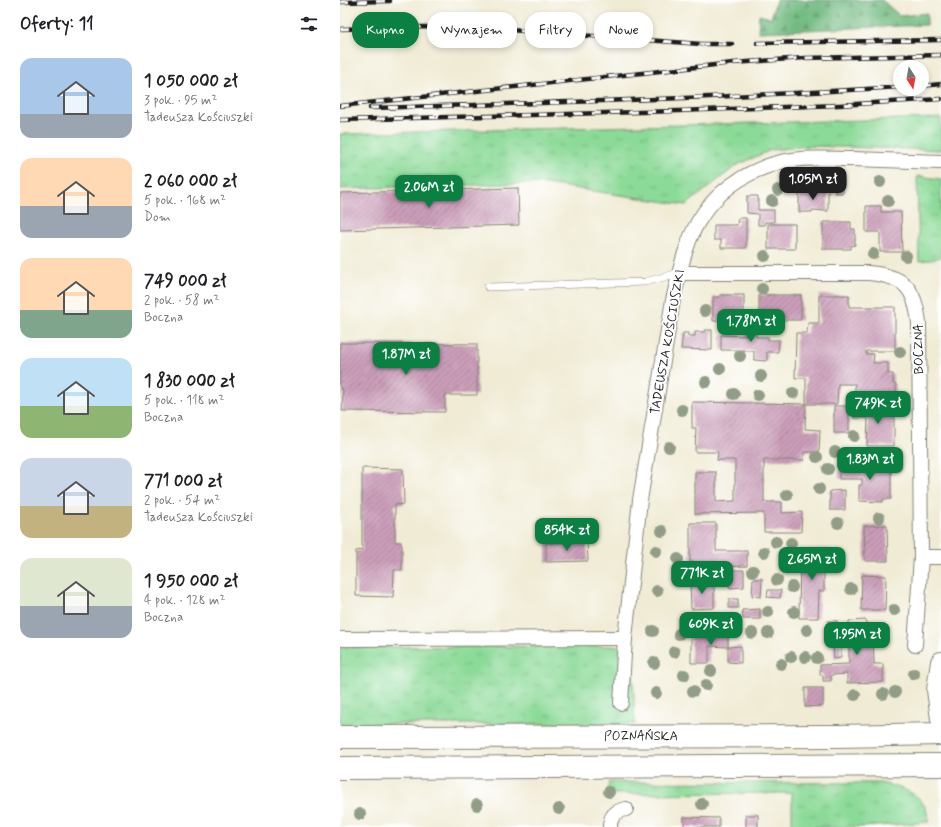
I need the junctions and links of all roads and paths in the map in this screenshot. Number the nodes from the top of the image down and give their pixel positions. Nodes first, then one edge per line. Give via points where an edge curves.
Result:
1 (941, 162) edge
2 (679, 273) junction
3 (488, 287) dead end
4 (921, 557) junction
5 (941, 557) edge
6 (625, 638) junction
7 (340, 639) edge
8 (915, 645) dead end
9 (941, 662) edge
10 (621, 703) dead end
11 (941, 719) edge
12 (941, 734) edge
13 (340, 736) edge
14 (941, 765) edge
15 (340, 768) edge
16 (626, 809) dead end
17 (610, 827) edge

1 - 2 street, TADEUSZA KOŚCIUSZKI via 807,159 774,164 756,171 728,188 707,208 697,223
2 - 3 lane via 645,282
2 - 4 street, BOCZNA via 868,273 895,278 909,288 917,306 919,322
2 - 6 street, TADEUSZA KOŚCIUSZKI via 640,500
4 - 5 street
4 - 8 street, BOCZNA
6 - 7 street
6 - 10 street, TADEUSZA KOŚCIUSZKI
9 - 11 street via 937,690
12 - 13 main road, POZNAŃSKA
14 - 15 main road
16 - 17 street via 614,814

